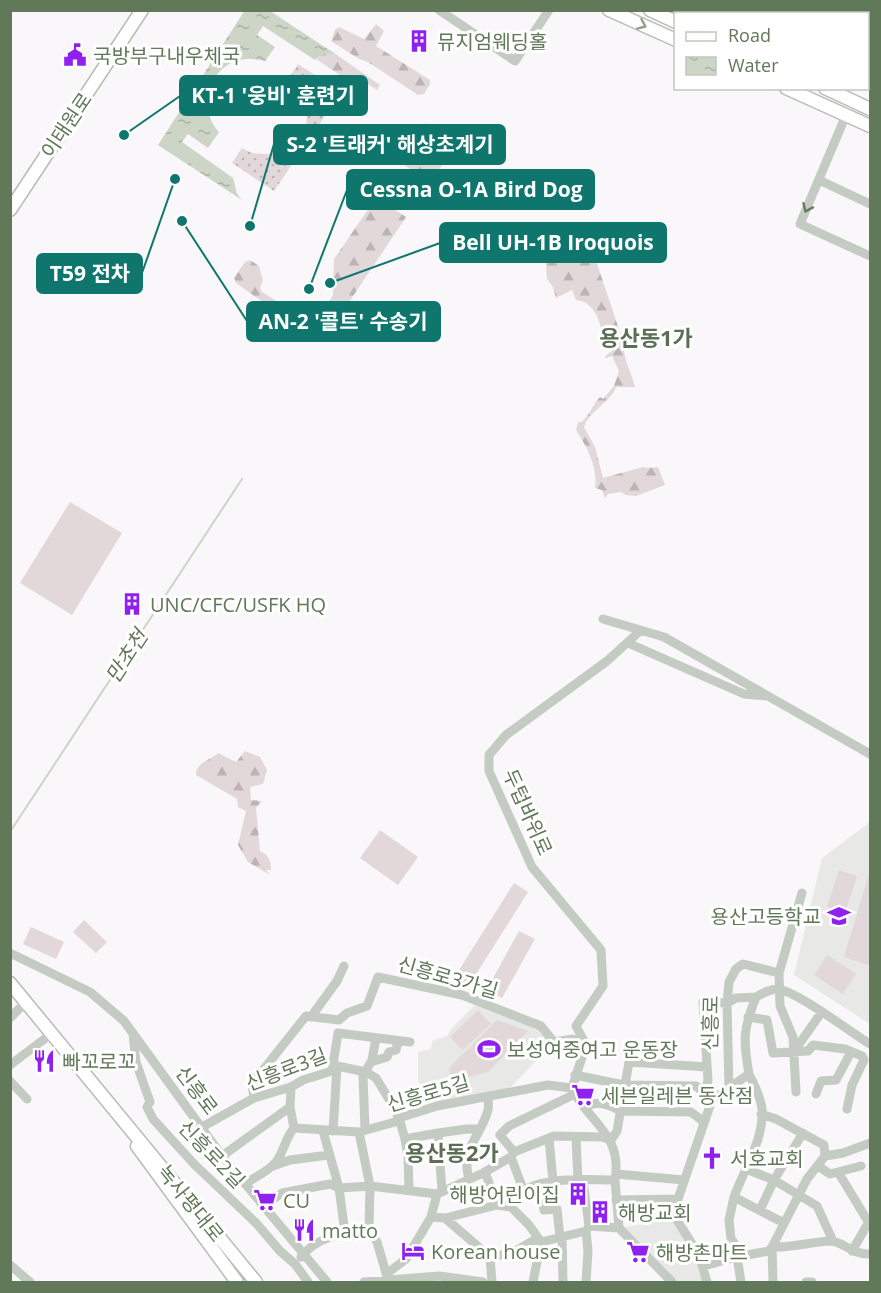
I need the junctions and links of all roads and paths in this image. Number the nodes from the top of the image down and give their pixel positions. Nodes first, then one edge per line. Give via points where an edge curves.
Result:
1 (142, 10) edge
2 (439, 10) edge
3 (549, 10) edge
4 (609, 10) edge
5 (650, 10) edge
6 (674, 22) edge
7 (674, 40) edge
8 (790, 90) edge
9 (829, 90) edge
10 (870, 109) edge
11 (846, 115) junction
12 (870, 126) edge
13 (819, 180) junction
14 (870, 204) edge
15 (10, 210) edge
16 (870, 256) edge
17 (603, 619) dead end
18 (640, 631) junction
19 (628, 643) junction
20 (771, 696) junction
21 (870, 754) edge
22 (802, 893) dead end
23 (15, 955) edge
24 (10, 965) edge
25 (344, 966) dead end
26 (779, 973) junction
27 (10, 983) edge
28 (779, 989) junction
29 (756, 997) junction
30 (25, 1003) junction
31 (727, 1003) junction
32 (821, 1013) junction
33 (311, 1017) junction
34 (748, 1017) junction
35 (10, 1018) edge
36 (339, 1020) junction
37 (133, 1031) junction
38 (51, 1034) junction
39 (338, 1034) junction
40 (376, 1038) junction
41 (868, 1043) edge
42 (586, 1045) junction
43 (793, 1051) junction
44 (854, 1053) junction
45 (371, 1062) junction
46 (10, 1065) edge
47 (707, 1067) junction
48 (335, 1069) junction
49 (366, 1072) junction
50 (749, 1074) junction
51 (575, 1075) junction
52 (10, 1081) edge
53 (624, 1085) junction
54 (291, 1087) junction
55 (729, 1089) junction
56 (573, 1091) junction
57 (796, 1092) dead end
58 (816, 1094) dead end
59 (488, 1096) junction
60 (709, 1097) junction
61 (254, 1098) junction
62 (27, 1099) dead end
63 (290, 1107) junction
64 (586, 1107) junction
65 (847, 1109) dead end
66 (620, 1111) junction
67 (762, 1114) junction
68 (399, 1118) junction
69 (704, 1122) junction
70 (125, 1124) junction
71 (202, 1127) junction
72 (294, 1128) junction
73 (479, 1129) junction
74 (362, 1130) junction
75 (328, 1131) junction
76 (438, 1133) junction
77 (803, 1133) junction
78 (549, 1138) junction
79 (576, 1138) junction
80 (405, 1139) junction
81 (611, 1140) junction
82 (870, 1143) edge
83 (329, 1155) junction
84 (512, 1155) junction
85 (222, 1156) junction
86 (825, 1156) junction
87 (818, 1166) junction
88 (861, 1166) dead end
89 (272, 1167) junction
90 (746, 1169) junction
91 (485, 1172) junction
92 (838, 1172) junction
93 (616, 1177) junction
94 (469, 1179) junction
95 (684, 1179) junction
96 (578, 1180) junction
97 (774, 1180) junction
98 (553, 1182) junction
99 (245, 1184) junction
100 (540, 1184) junction
101 (177, 1186) junction
102 (370, 1186) junction
103 (339, 1188) junction
104 (523, 1189) junction
105 (409, 1190) junction
106 (440, 1193) junction
107 (799, 1196) junction
108 (734, 1197) junction
109 (678, 1199) junction
110 (616, 1200) junction
111 (496, 1204) junction
112 (264, 1206) junction
113 (511, 1207) junction
114 (760, 1210) junction
115 (431, 1217) junction
116 (445, 1218) junction
117 (784, 1223) junction
118 (869, 1224) edge
119 (620, 1228) junction
120 (369, 1229) junction
121 (587, 1229) junction
122 (345, 1233) junction
123 (561, 1238) junction
124 (833, 1241) junction
125 (541, 1242) junction
126 (772, 1247) junction
127 (852, 1251) junction
128 (304, 1253) junction
129 (870, 1254) edge
130 (490, 1257) junction
131 (736, 1257) junction
132 (296, 1264) junction
133 (10, 1265) edge
134 (704, 1266) junction
135 (388, 1280) junction
136 (26, 1281) edge
137 (667, 1281) edge
138 (237, 1282) edge
139 (249, 1282) edge
140 (256, 1282) edge
141 (308, 1282) edge
142 (327, 1282) edge
143 (364, 1282) edge
144 (483, 1282) edge
145 (492, 1282) edge
146 (533, 1282) edge
147 (563, 1282) edge
148 (586, 1282) edge
149 (707, 1282) edge
150 (741, 1282) edge
151 (773, 1282) edge
152 (806, 1282) edge
153 (812, 1282) edge

1 - 15 main road, 이태원로
2 - 3 street via 516,61
4 -> 7 main road
5 - 6 main road
8 - 11 main road
9 - 10 main road
11 - 12 main road
11 - 13 street
13 - 14 street
13 -> 16 street via 800,224
17 - 18 street
18 - 19 street, 두텁바위로
18 - 20 street via 664,637
19 - 20 street via 744,694
19 - 42 street, 두텁바위로 via 506,735 489,755 489,771 532,867 601,950 603,986 576,1026
20 - 21 street
22 - 26 street
23 - 24 street
23 - 37 street, 신흥로 via 90,992
25 - 33 street
26 - 28 street
26 - 31 street, 신흥로 via 743,964 729,982
27 - 30 main road, 녹사평대로
28 - 29 street
28 - 32 street
28 - 43 street via 780,1006 793,1037
29 - 31 street via 736,998
29 - 34 street, 신흥로
30 - 35 street
30 - 38 main road, 녹사평대로
31 - 47 street via 703,1002
31 - 55 street, 신흥로
32 - 41 street
32 - 43 street
33 - 36 street
33 - 61 street via 306,1016 252,1084
34 - 43 street, 신흥로 via 767,1020 772,1053
34 - 50 street, 신흥로 via 743,1042
36 - 39 street
36 - 42 street, 신흥로3가길 via 368,1006 378,977 462,995 540,1026 554,1042 573,1039
37 - 71 street, 신흥로
37 - 132 street, 신흥로2길 via 136,1062 153,1119
38 - 46 street
38 - 70 main road, 녹사평대로
39 - 40 street
39 - 48 street
40 - 45 street
40 - 45 street via 406,1042 397,1045 387,1057
41 - 44 street
42 - 51 street
43 - 44 street via 808,1051 813,1044
43 - 57 street
44 - 58 street via 836,1080 821,1081
44 - 65 street via 864,1060 852,1085
45 - 49 street
47 - 53 street via 629,1062
47 - 60 street
48 - 49 street, 신흥로3길
48 - 54 street, 신흥로3길
48 - 75 street
49 - 68 street via 376,1078
49 - 74 street
50 - 55 street
50 - 67 street, 신흥로
51 - 53 street
51 - 56 street
52 - 62 street
53 - 60 street via 696,1086
53 - 66 street
54 - 61 street, 신흥로3길
54 - 63 street
55 - 60 street
56 - 59 street, 신흥로5길 via 548,1085
56 - 64 street
56 - 84 street via 508,1126 500,1135
59 - 68 street, 신흥로5길
59 - 73 street via 488,1110
60 - 69 street
61 - 71 street, 신흥로3길
63 - 72 street
63 - 85 street
64 - 66 street via 600,1103
64 - 81 street
66 - 69 street via 691,1112
66 - 81 street via 617,1131
67 - 77 street
67 - 90 street
68 - 74 street, 신흥로5길
68 - 80 street
69 - 95 street
70 - 101 main road, 녹사평대로
70 - 138 main road, 녹사평대로 via 148,1164
71 - 85 street, 신흥로
72 - 75 street, 신흥로5길
72 - 89 street
73 - 76 street
73 - 94 street via 468,1156
74 - 75 street, 신흥로5길
74 - 102 street
75 - 83 street
76 - 80 street
76 - 106 street
77 - 86 street via 824,1145
77 - 97 street
78 - 79 street
78 - 84 street
78 - 98 street
79 - 81 street
79 - 96 street
80 - 105 street
81 - 93 street
82 - 86 street
83 - 89 street via 290,1160
83 - 103 street
84 - 91 street
84 - 104 street
85 - 99 street, 신흥로
86 - 87 street
87 - 92 street via 830,1174
87 - 107 street
88 - 92 street
89 - 99 street
90 - 97 street
90 - 108 street
91 - 94 street
91 - 111 street
92 - 118 street
93 - 95 street
93 - 96 street
93 - 110 street
94 - 106 street
95 - 109 street
96 - 98 street
96 - 121 street via 584,1188
97 - 107 street
97 - 114 street
98 - 100 street
99 - 112 street, 신흥로
100 - 104 street
100 - 123 street via 544,1210 557,1209
101 - 139 main road
101 - 140 main road, 녹사평대로
102 - 103 street
102 - 105 street
102 - 120 street
103 - 112 street via 330,1184 282,1192
103 - 122 street
104 - 113 street via 512,1198
105 - 106 street
106 - 115 street
107 - 117 street
107 - 124 street via 817,1206
108 - 114 street
108 - 131 street via 729,1220
109 - 110 street
109 - 134 street via 677,1220
110 - 119 street
111 - 113 street
111 - 116 street
112 - 128 street, 신흥로
113 - 125 street
114 - 117 street
115 - 116 street
115 - 135 street via 406,1259 388,1272
116 - 130 street
117 - 126 street
118 - 127 street
119 - 121 street
119 - 137 street
120 - 122 street
120 - 135 street
121 - 123 street
121 - 148 street
122 - 128 street via 315,1244
123 - 125 street
123 - 147 street
124 - 126 street
124 - 127 street
125 - 130 street via 534,1240 512,1253
125 - 146 street
126 - 131 street via 769,1251
126 - 151 street
127 - 129 street
128 - 132 street
128 - 142 street, 신흥로
130 - 145 street
131 - 134 street
131 - 150 street
132 - 141 street, 신흥로2길
133 - 136 street
134 - 149 street
135 - 143 street
135 - 144 street via 439,1276
152 - 153 street

